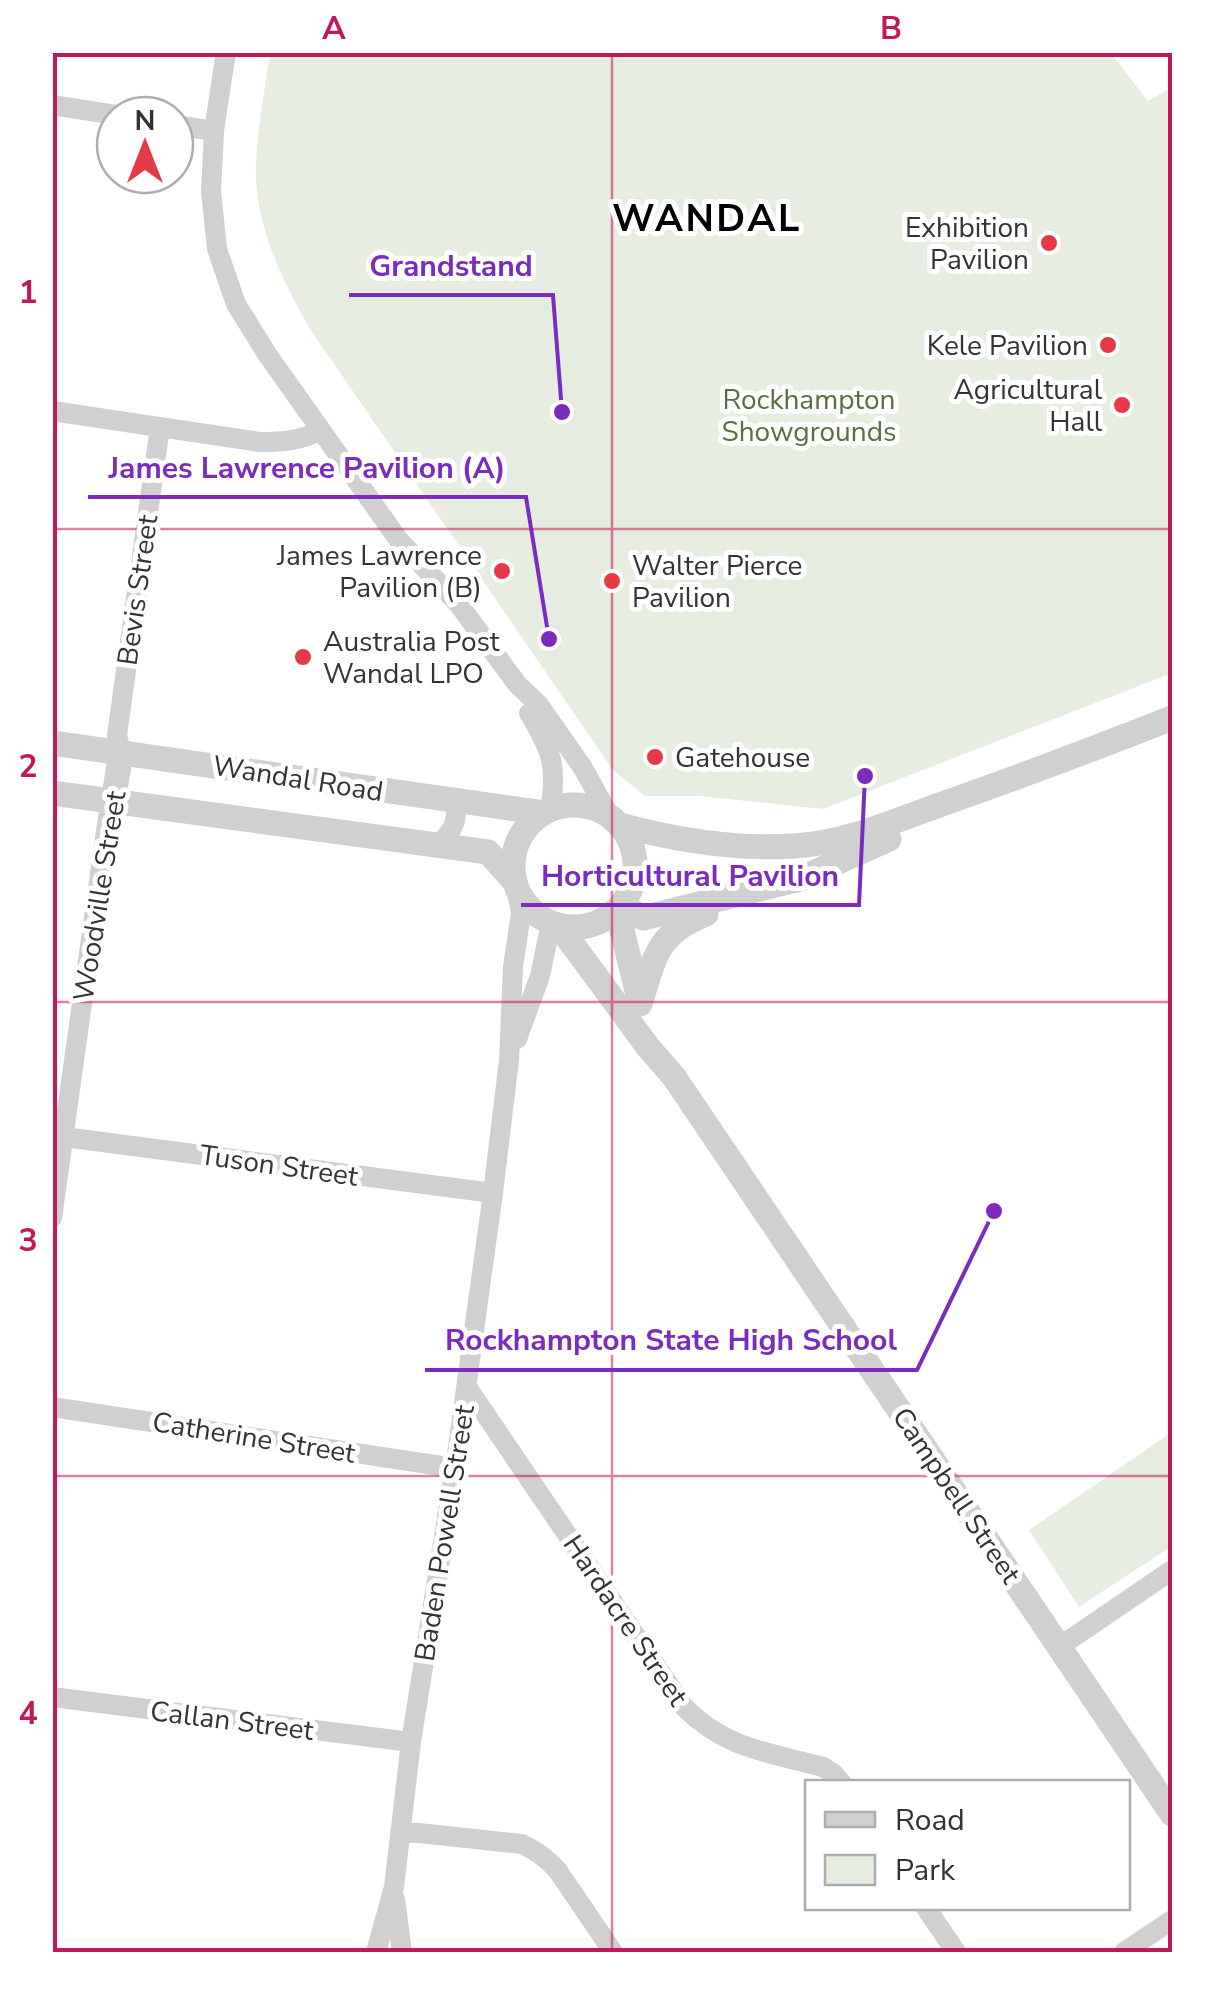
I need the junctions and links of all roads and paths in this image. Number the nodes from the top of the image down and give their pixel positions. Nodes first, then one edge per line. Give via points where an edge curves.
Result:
1 (226, 52) edge
2 (52, 104) edge
3 (95, 111) edge
4 (195, 128) edge
5 (214, 131) junction
6 (52, 411) edge
7 (160, 427) junction
8 (321, 430) junction
9 (517, 684) junction
10 (1172, 718) edge
11 (52, 742) edge
12 (121, 752) junction
13 (1063, 761) junction
14 (52, 793) edge
15 (454, 801) junction
16 (113, 802) junction
17 (547, 811) junction
18 (615, 821) junction
19 (437, 845) junction
20 (800, 879) junction
21 (515, 886) junction
22 (619, 908) junction
23 (555, 925) junction
24 (640, 1004) junction
25 (509, 1060) junction
26 (674, 1077) junction
27 (64, 1137) junction
28 (493, 1194) junction
29 (52, 1218) edge
30 (467, 1388) junction
31 (52, 1407) edge
32 (455, 1468) junction
33 (1172, 1570) edge
34 (1059, 1647) junction
35 (52, 1698) edge
36 (411, 1742) junction
37 (839, 1780) edge
38 (1172, 1814) edge
39 (400, 1831) junction
40 (394, 1888) junction
41 (927, 1910) edge
42 (1172, 1920) edge
43 (376, 1952) edge
44 (402, 1952) edge
45 (613, 1952) edge
46 (956, 1952) edge
47 (1124, 1952) edge

1 - 5 street
2 - 3 street
4 - 5 street
5 - 8 street via 210,190 225,277 236,304
6 - 7 street
7 - 8 street via 260,442
7 - 12 street, Bevis Street via 117,735
8 - 9 street via 398,538 460,606
9 - 17 street via 551,754 556,782
9 - 18 street
10 - 13 street
11 - 12 street, Wandal Road
12 - 15 street, Wandal Road
12 - 16 street, Woodville Street
13 - 18 street via 844,839 795,846 670,838
13 - 20 street
14 - 16 street, Wandal Road
15 - 17 street, Wandal Road
15 - 19 street via 453,829
16 - 19 street, Wandal Road
16 - 27 street, Woodville Street
17 - 18 street via 582,806
17 - 21 street via 514,849
18 - 22 street via 629,840 635,874
19 - 21 street, Wandal Road via 488,852
20 - 22 street via 644,918
20 - 24 street via 684,922 666,937
21 - 23 street via 537,916
21 - 25 street, Baden Powell Street via 521,913
22 - 23 street via 580,928
22 - 24 street, Campbell Street
23 - 25 street, Baden Powell Street
23 - 26 street, Campbell Street
24 - 26 street, Campbell Street
25 - 28 street, Baden Powell Street
26 - 34 street, Campbell Street
27 - 28 street, Tuson Street
27 - 29 street, Woodville Street
28 - 30 street, Baden Powell Street
30 - 32 street, Baden Powell Street
30 - 37 street, Hardacre Street via 684,1708 702,1726 744,1747 823,1767
31 - 32 street, Catherine Street
32 - 36 street, Baden Powell Street
33 - 34 street
34 - 38 street, Campbell Street
35 - 36 street, Callan Street
36 - 39 street, Baden Powell Street
39 - 40 street, Baden Powell Street
39 - 45 street via 535,1850 558,1871
40 - 43 street, Baden Powell Street
40 - 44 street, Baden Powell Street
41 - 46 street
42 - 47 street

